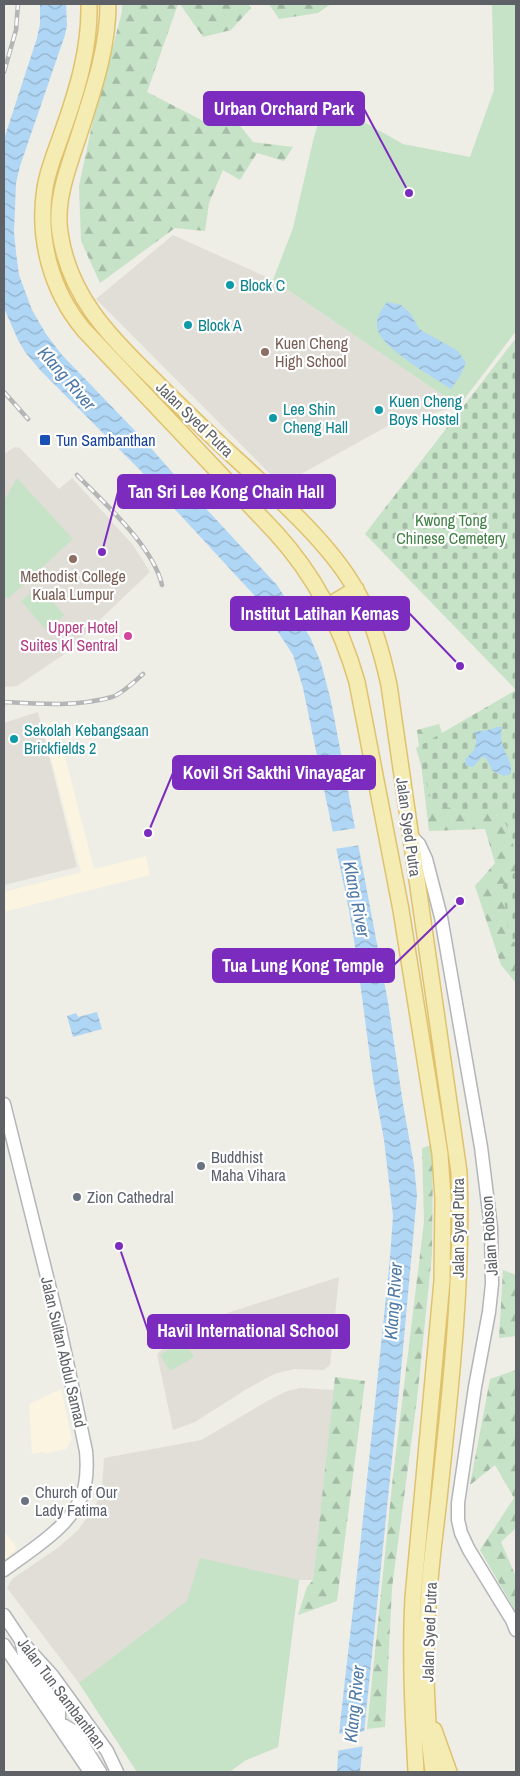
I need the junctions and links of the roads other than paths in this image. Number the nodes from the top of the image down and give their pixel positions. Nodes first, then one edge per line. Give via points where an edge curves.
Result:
1 (89, 4) edge
2 (108, 4) edge
3 (356, 589) junction
4 (328, 606) junction
5 (410, 835) junction
6 (4, 1104) edge
7 (4, 1570) edge
8 (4, 1616) edge
9 (516, 1630) edge
10 (22, 1642) junction
11 (4, 1645) edge
12 (428, 1712) junction
13 (59, 1725) junction
14 (90, 1772) edge
15 (100, 1772) edge
16 (117, 1772) edge
17 (416, 1772) edge
18 (433, 1772) edge
19 (449, 1772) edge

1 - 4 main road, Jalan Syed Putra via 83,67 45,187 43,221 48,261 54,279 64,302 84,330 276,533
2 - 3 main road, Jalan Syed Putra via 99,69 59,208 61,241 73,280 88,309 112,338 282,502 322,544
3 - 4 main road
3 - 5 main road, Jalan Syed Putra via 376,636 389,685
4 - 17 main road, Jalan Syed Putra via 347,650 362,706 401,910 440,1154 442,1281 411,1641
5 - 9 main road, Jalan Robson via 426,859 441,917 481,1147 491,1228 489,1312 475,1387 458,1520 469,1550
5 - 12 main road, Jalan Syed Putra via 458,1164 461,1212 455,1334 428,1605
6 - 7 main road, Jalan Sultan Abdul Samad via 60,1329 87,1465 85,1487 65,1522
8 - 10 main road, Jalan Tun Sambanthan
10 - 13 main road via 25,1658 59,1710
10 - 16 main road, Jalan Tun Sambanthan via 52,1675 107,1751
11 - 13 main road, Jalan Tun Sambanthan
12 - 18 main road, Jalan Syed Putra
12 - 19 main road
13 - 14 main road, Jalan Tun Sambanthan
13 - 15 main road via 75,1732

